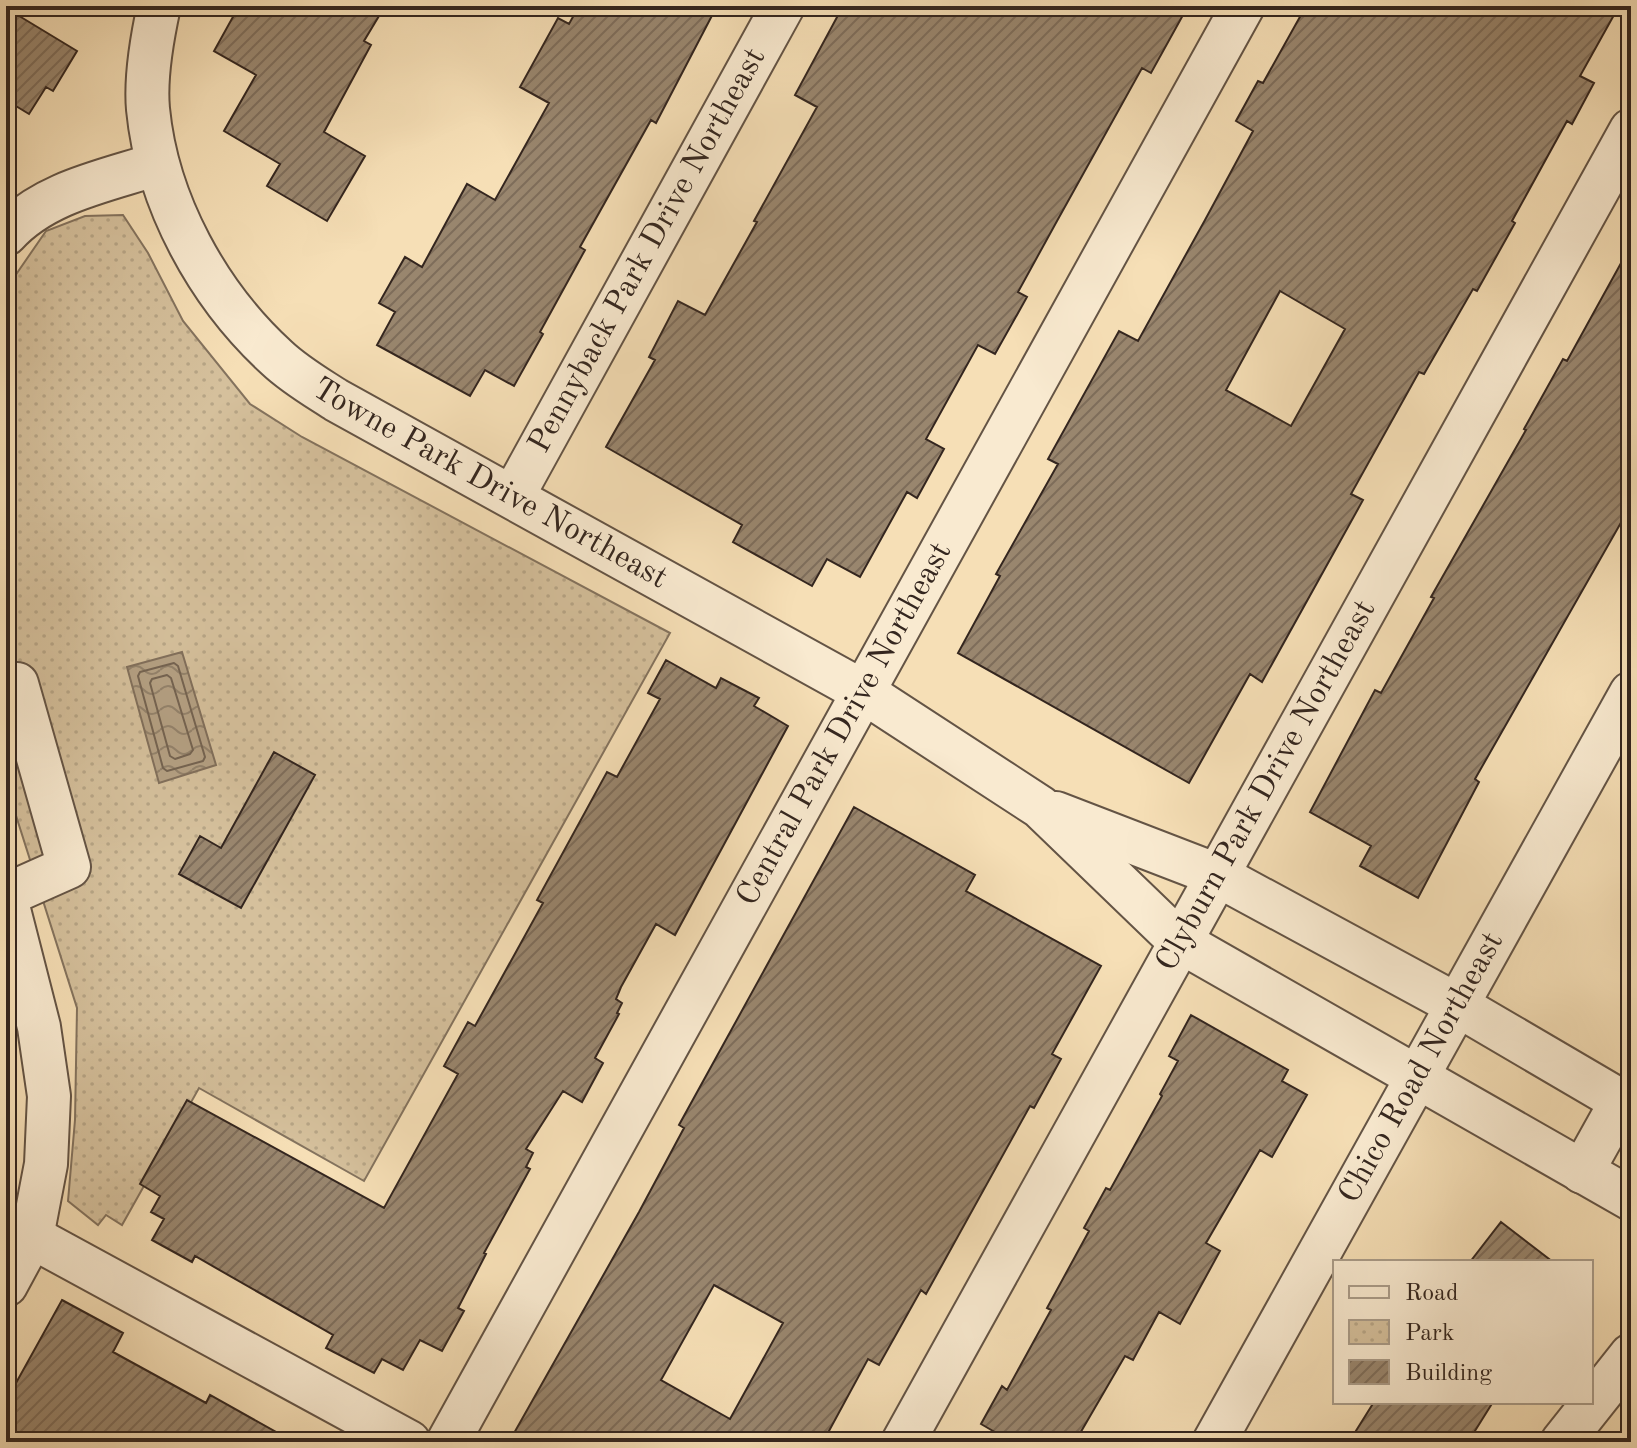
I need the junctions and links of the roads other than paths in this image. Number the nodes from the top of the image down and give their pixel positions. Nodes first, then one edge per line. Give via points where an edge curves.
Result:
1 (159, 6) edge
2 (783, 6) edge
3 (1243, 6) edge
4 (1631, 130) edge
5 (157, 164) junction
6 (6, 234) edge
7 (513, 496) junction
8 (6, 685) edge
9 (862, 691) junction
10 (1631, 693) edge
11 (1040, 807) junction
12 (1217, 875) junction
13 (6, 896) edge
14 (1179, 941) junction
15 (1457, 1005) junction
16 (1418, 1078) junction
17 (1626, 1104) edge
18 (1582, 1172) junction
19 (1631, 1199) edge
20 (32, 1237) junction
21 (6, 1285) edge
22 (1631, 1355) edge
23 (1593, 1403) edge
24 (1592, 1404) edge
25 (409, 1442) edge
26 (448, 1442) edge
27 (903, 1442) edge
28 (1214, 1442) edge
29 (1562, 1442) edge

1 - 5 street, Towne Park Drive Northeast via 147,106
2 - 7 street, Pennyback Park Drive Northeast
3 - 9 street, Central Park Drive Northeast
4 - 12 street, Clyburn Park Drive Northeast
5 - 6 street via 54,198
5 - 7 street, Towne Park Drive Northeast via 194,251 228,308 279,360 336,400
7 - 9 street, Towne Park Drive Northeast
8 - 13 street via 17,684 69,867
9 - 11 street, Towne Park Drive Northeast
9 - 26 street, Central Park Drive Northeast
10 - 15 street, Chico Road Northeast
11 - 12 street, Towne Park Drive Northeast
11 - 14 street, Towne Park Drive Northeast
12 - 14 street, Clyburn Park Drive Northeast
12 - 15 street, Towne Park Drive Northeast
13 - 20 street via 39,1027 49,1096 46,1164
14 - 16 street, Towne Park Drive Northeast
14 - 27 street, Clyburn Park Drive Northeast
15 - 16 street, Chico Road Northeast
15 - 17 street, Towne Park Drive Northeast
16 - 18 street, Towne Park Drive Northeast
16 - 28 street, Chico Road Northeast
17 - 18 street
18 - 19 street, Towne Park Drive Northeast
20 - 21 street
20 - 25 street
22 - 23 street
24 - 29 street

